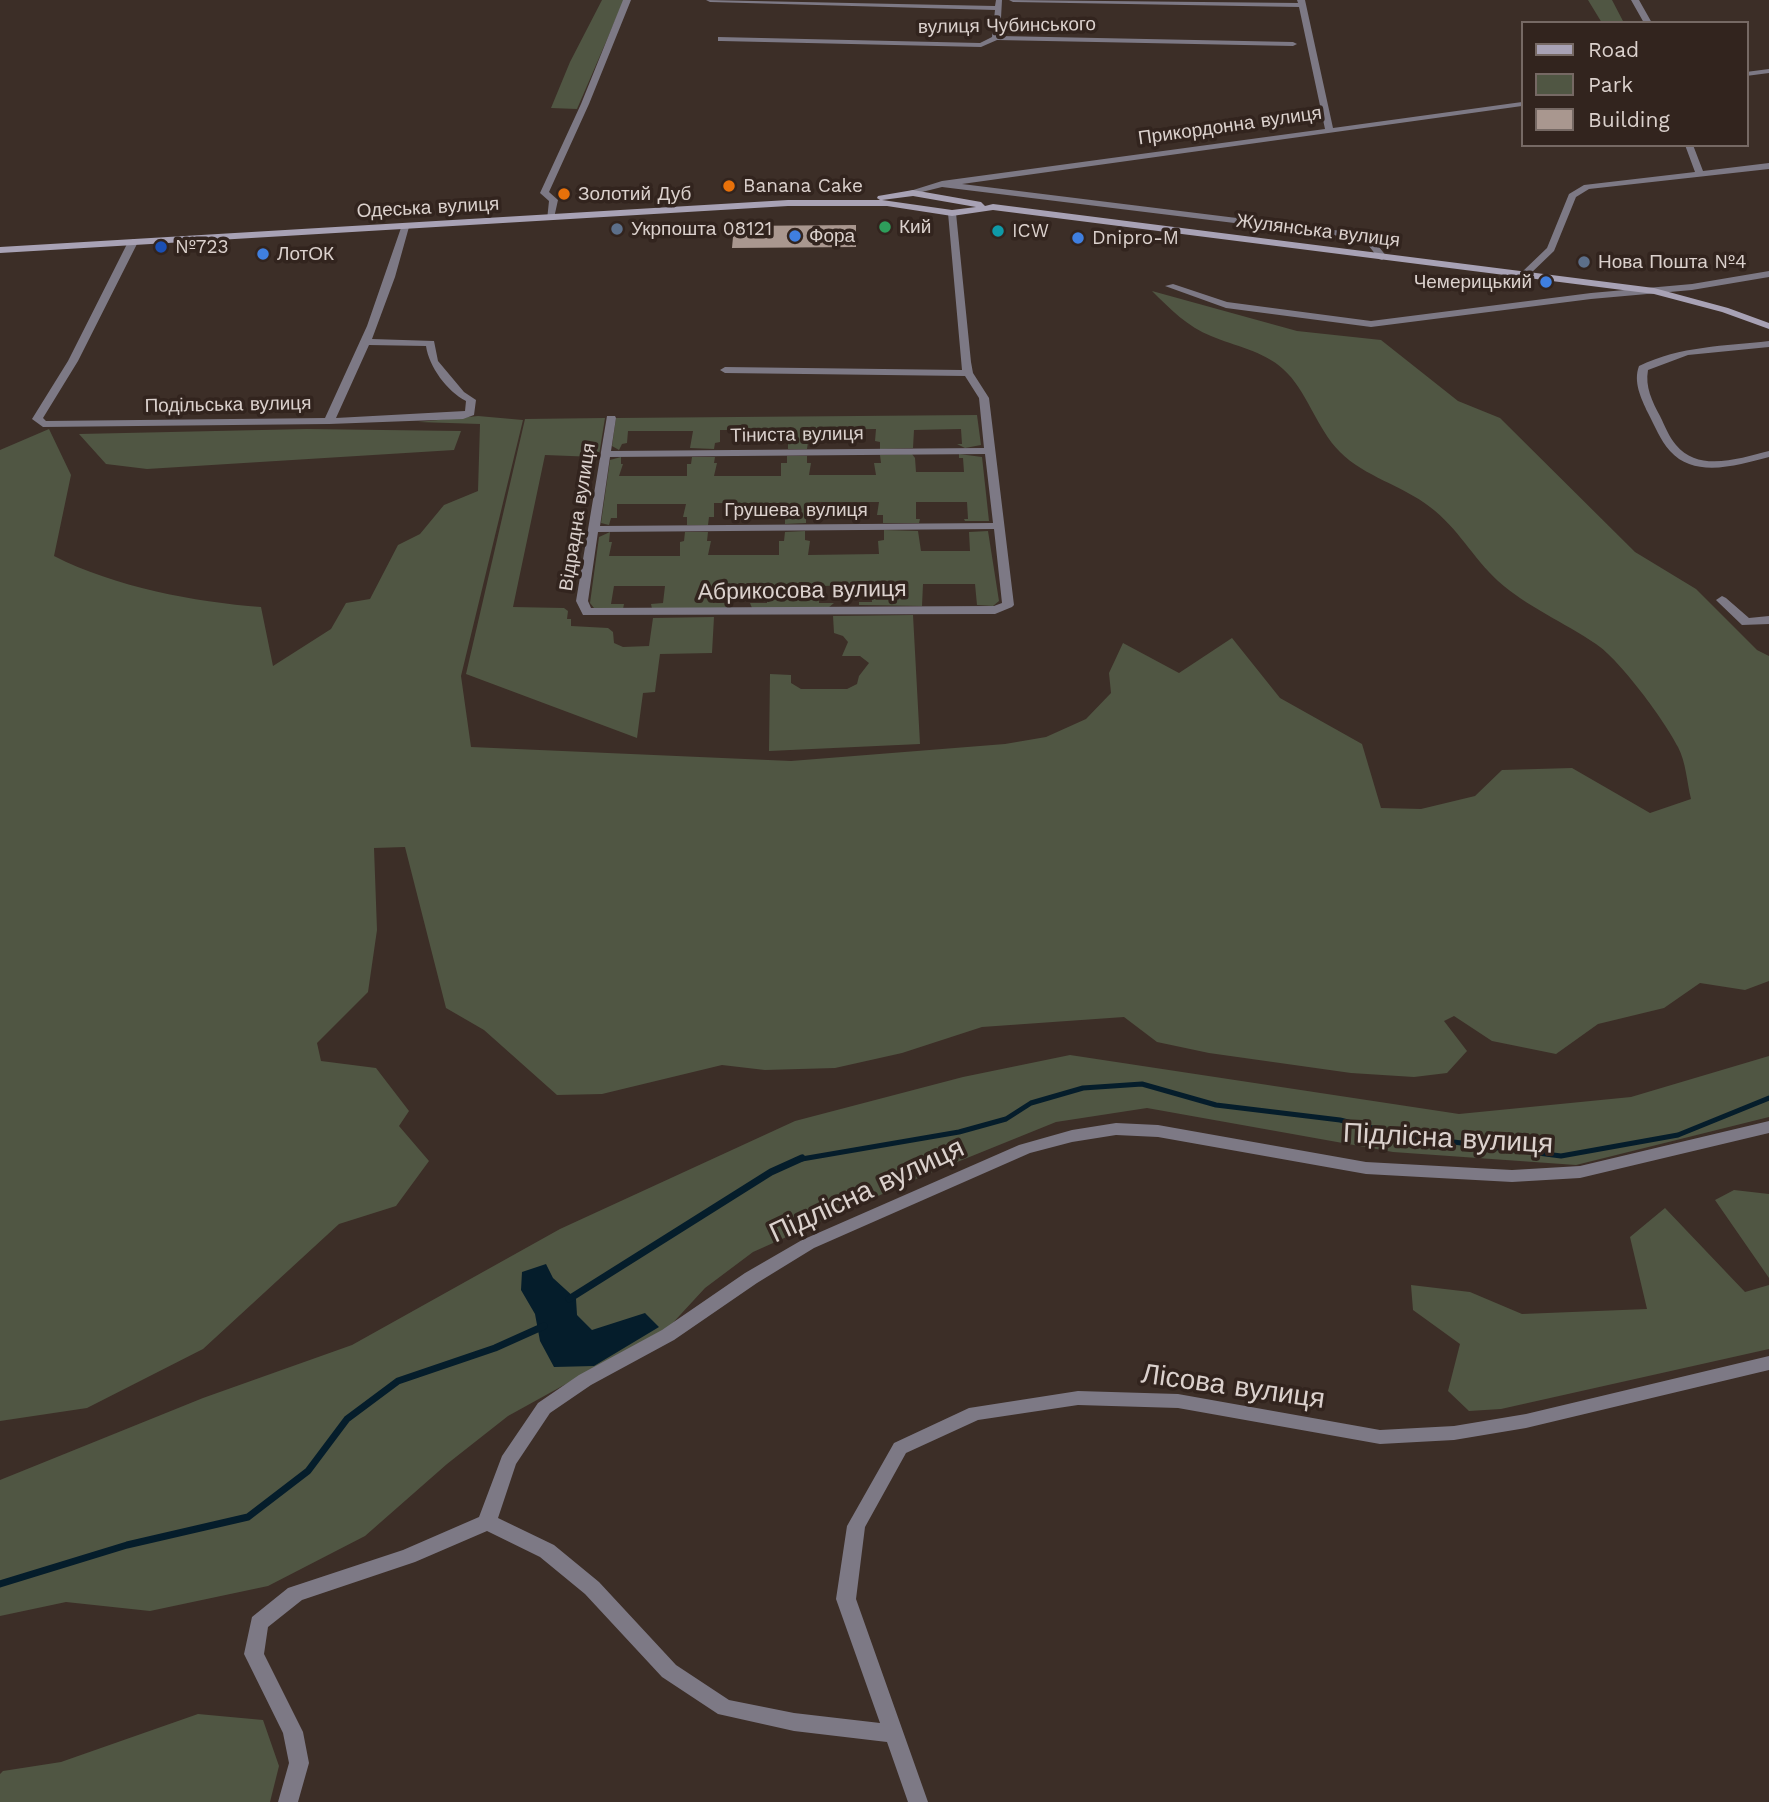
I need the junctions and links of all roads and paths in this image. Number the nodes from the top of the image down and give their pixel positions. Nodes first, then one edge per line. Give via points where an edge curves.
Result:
1 (627, 0) edge
2 (710, 0) edge
3 (1013, 0) edge
4 (1635, 0) edge
5 (1301, 3) edge
6 (999, 4) edge
7 (1647, 21) edge
8 (996, 38) junction
9 (722, 39) dead end
10 (1293, 44) dead end
11 (1769, 71) edge
12 (1748, 74) edge
13 (1520, 104) edge
14 (1329, 130) junction
15 (1690, 147) edge
16 (1769, 166) edge
17 (1700, 174) junction
18 (942, 184) junction
19 (913, 192) junction
20 (895, 199) junction
21 (859, 202) joint
22 (959, 209) junction
23 (550, 218) junction
24 (405, 227) junction
25 (134, 243) junction
26 (0, 250) edge
27 (1382, 257) junction
28 (1525, 274) junction
29 (1769, 274) edge
30 (1170, 286) dead end
31 (1654, 291) junction
32 (1769, 326) edge
33 (366, 342) junction
34 (1769, 344) edge
35 (725, 370) dead end
36 (968, 373) junction
37 (611, 418) dead end
38 (329, 421) junction
39 (990, 450) junction
40 (605, 454) junction
41 (1769, 454) edge
42 (998, 526) junction
43 (593, 529) junction
44 (1723, 600) dead end
45 (595, 614) joint
46 (1769, 620) edge
47 (1769, 1127) edge
48 (1769, 1363) edge
49 (488, 1522) junction
50 (895, 1734) junction
51 (288, 1802) edge
52 (918, 1802) edge

1 - 23 street via 544,193 554,200
2 - 6 street
3 - 5 street
4 - 7 street
5 - 14 street
6 - 8 street
8 - 9 street, вулиця Чубинського via 981,45
8 - 10 street, вулиця Чубинського
11 - 12 street
13 - 14 street, Прикордонна вулиця
14 - 18 street, Прикордонна вулиця
15 - 17 street
16 - 17 street
17 - 28 street via 1577,191 1551,249
18 - 19 street, Прикордонна вулиця
18 - 27 street, Прикордонна вулиця via 1350,235 1371,244
19 - 20 street
19 - 22 street
20 - 21 street, Жулянська вулиця
20 - 22 street, Жулянська вулиця
21 - 23 street, Одеська вулиця
22 - 27 street, Жулянська вулиця via 993,207
22 - 36 street
23 - 24 street, Одеська вулиця
24 - 25 street, Одеська вулиця
24 - 33 street
25 - 26 street, Одеська вулиця
25 - 38 street, Подільська вулиця via 73,361 37,419 43,424
27 - 28 street, Жулянська вулиця
28 - 31 street, Жулянська вулиця
29 - 31 street
30 - 31 street via 1226,305 1371,324
31 - 32 street, Жулянська вулиця
33 - 38 street
33 - 38 street, Подільська вулиця via 431,343 433,361 460,394 471,400 470,413
34 - 41 street via 1657,360 1643,368 1640,380 1673,448 1683,458 1717,464
35 - 36 street
36 - 39 street via 984,398
37 - 40 street, Відрадна вулиця
39 - 40 street, Тіниста вулиця
39 - 42 street
40 - 43 street, Відрадна вулиця
42 - 43 street, Грушева вулиця
42 - 45 street, Абрикосова вулиця via 1008,605 995,610
43 - 45 street, Відрадна вулиця via 582,601 587,612
44 - 46 street via 1745,622
47 - 49 street, Підлісна вулиця via 1580,1172 1512,1176 1366,1168 1158,1131 1116,1129 1025,1149 808,1244 544,1408 508,1461
48 - 50 street, Лісова вулиця via 1526,1421 1454,1433 1380,1437 1178,1401 1078,1398 975,1413 900,1448 856,1526 846,1599
49 - 50 street via 547,1551 592,1588 669,1671 725,1708
49 - 51 street via 408,1556 295,1594 259,1623 254,1654 293,1732 299,1763
50 - 52 street, Лісова вулиця

